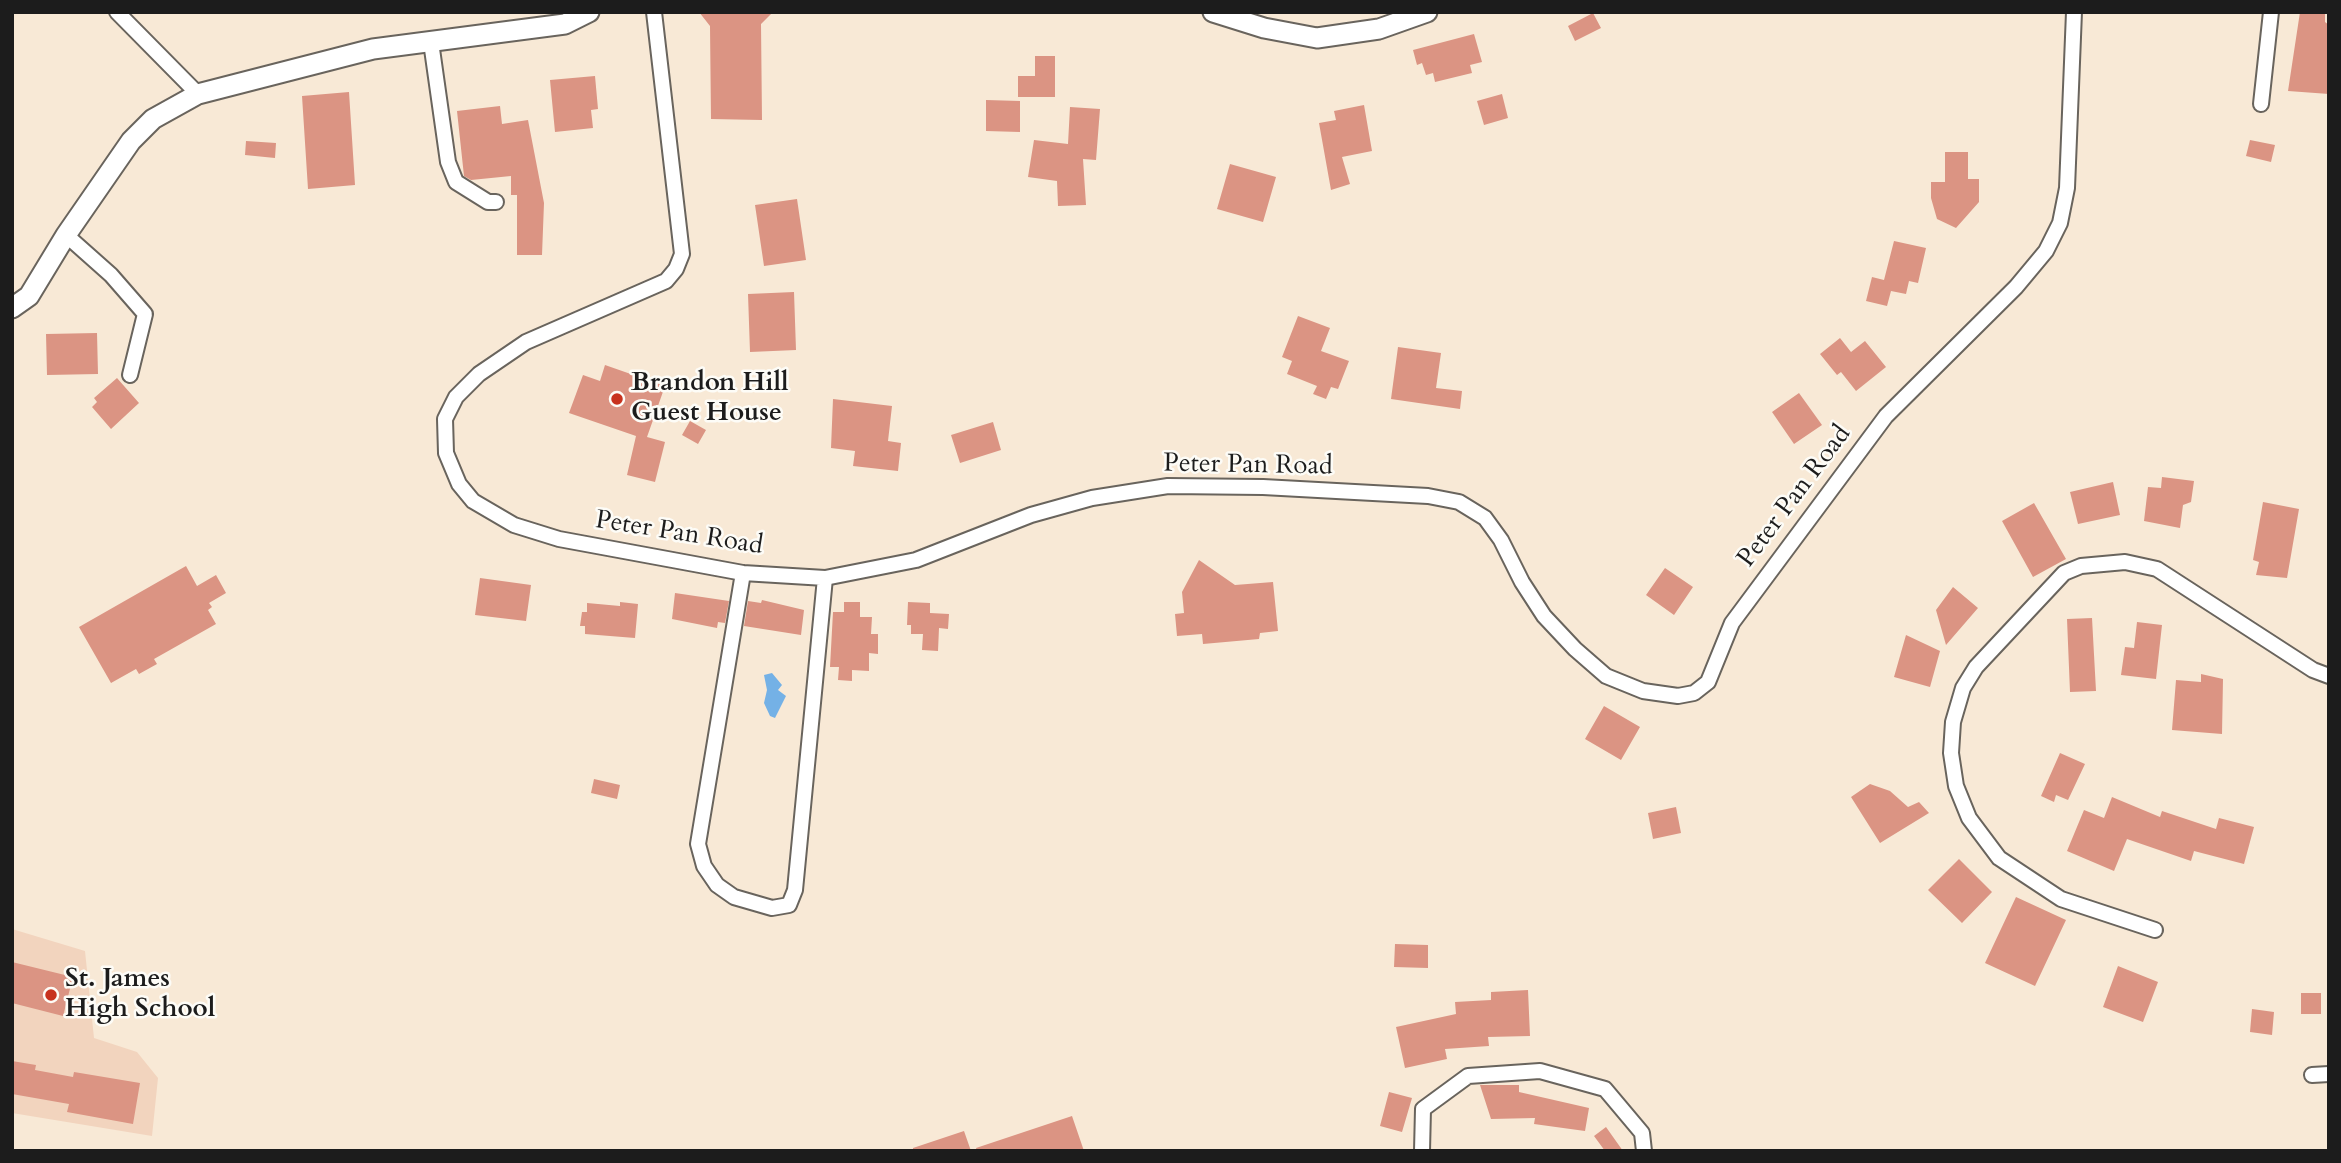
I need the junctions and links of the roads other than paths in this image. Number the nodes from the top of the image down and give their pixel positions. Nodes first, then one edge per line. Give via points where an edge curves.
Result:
1 (117, 12) edge
2 (589, 12) edge
3 (654, 12) edge
4 (1213, 12) edge
5 (1427, 12) edge
6 (2074, 12) edge
7 (2271, 12) edge
8 (1262, 20) edge
9 (431, 42) junction
10 (198, 94) junction
11 (2261, 104) dead end
12 (496, 202) dead end
13 (66, 235) junction
14 (12, 308) edge
15 (130, 375) dead end
16 (743, 573) junction
17 (825, 578) junction
18 (2329, 676) edge
19 (2155, 930) dead end
20 (2329, 1074) edge
21 (2312, 1075) dead end
22 (1422, 1151) edge
23 (1644, 1151) edge

1 - 10 street
2 - 9 street via 565,24
3 - 16 street, Peter Pan Road via 683,238 676,269 666,281 647,291 526,342 479,374 456,397 446,419 446,453 455,477 473,501 514,526 559,539
4 - 8 street
5 - 8 street via 1379,29 1317,38
6 - 17 street, Peter Pan Road via 2067,188 2060,223 2046,251 1886,416 1739,613 1708,682 1693,693 1658,695 1606,676 1544,616 1485,518 1459,502 1428,496 1263,486 1168,486 1092,498 1031,515 916,560
7 - 11 street
9 - 10 street via 373,49
9 - 12 street via 448,162 456,181 488,202
10 - 13 street via 153,119 131,141
13 - 14 street via 29,296
13 - 15 street via 111,275 145,314
16 - 17 street, Peter Pan Road
16 - 17 street via 698,844 704,866 717,885 734,897 772,908 789,905 795,890
18 - 19 street via 2157,569 2125,562 2081,566 2064,573 1976,667 1963,688 1953,722 1951,753 1956,786 1969,818 1999,858 2061,899
20 - 21 street
22 - 23 street via 1423,1109 1468,1076 1540,1071 1605,1089 1642,1132

